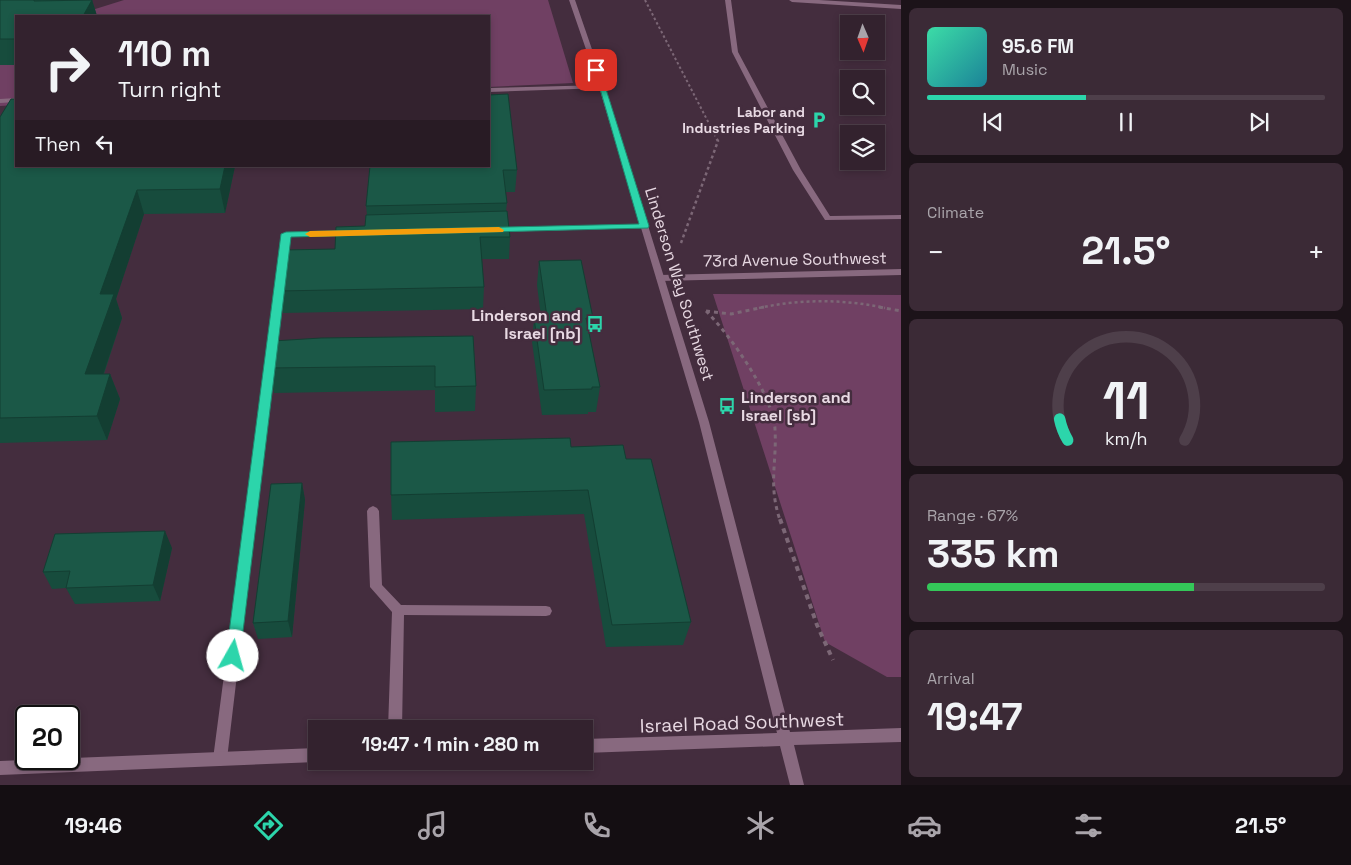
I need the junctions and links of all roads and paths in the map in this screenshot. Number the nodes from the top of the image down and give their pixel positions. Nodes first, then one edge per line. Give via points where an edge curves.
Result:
1 (572, 0) edge
2 (645, 0) edge
3 (728, 0) edge
4 (792, 0) edge
5 (901, 6) edge
6 (602, 87) junction
7 (490, 90) edge
8 (15, 100) edge
9 (0, 101) edge
10 (901, 217) edge
11 (644, 226) junction
12 (485, 230) edge
13 (356, 233) edge
14 (681, 243) dead end
15 (901, 272) edge
16 (660, 278) junction
17 (901, 311) edge
18 (372, 511) dead end
19 (398, 610) junction
20 (546, 611) dead end
21 (833, 660) dead end
22 (396, 720) edge
23 (901, 736) edge
24 (785, 739) junction
25 (593, 746) edge
26 (308, 755) edge
27 (220, 759) junction
28 (0, 768) edge
29 (797, 785) edge

1 - 6 street, Linderson Way Southwest
2 - 14 path via 718,141
3 - 10 street via 736,52 797,170 828,218
4 - 5 street
6 - 7 street
6 - 11 street, Linderson Way Southwest
8 - 9 street
11 - 12 street
11 - 16 street, Linderson Way Southwest
13 - 27 street via 286,234
15 - 16 street, 73rd Avenue Southwest
16 - 24 street, Linderson Way Southwest via 704,422
17 - 21 path via 858,302 780,303 731,314 706,311 721,326 765,394 775,428 774,503 817,625
18 - 19 street via 376,587
19 - 20 street
19 - 22 street
23 - 24 street, Israel Road Southwest
24 - 25 street, Israel Road Southwest
24 - 29 street, Linderson Way Southwest
26 - 27 street
27 - 28 street

